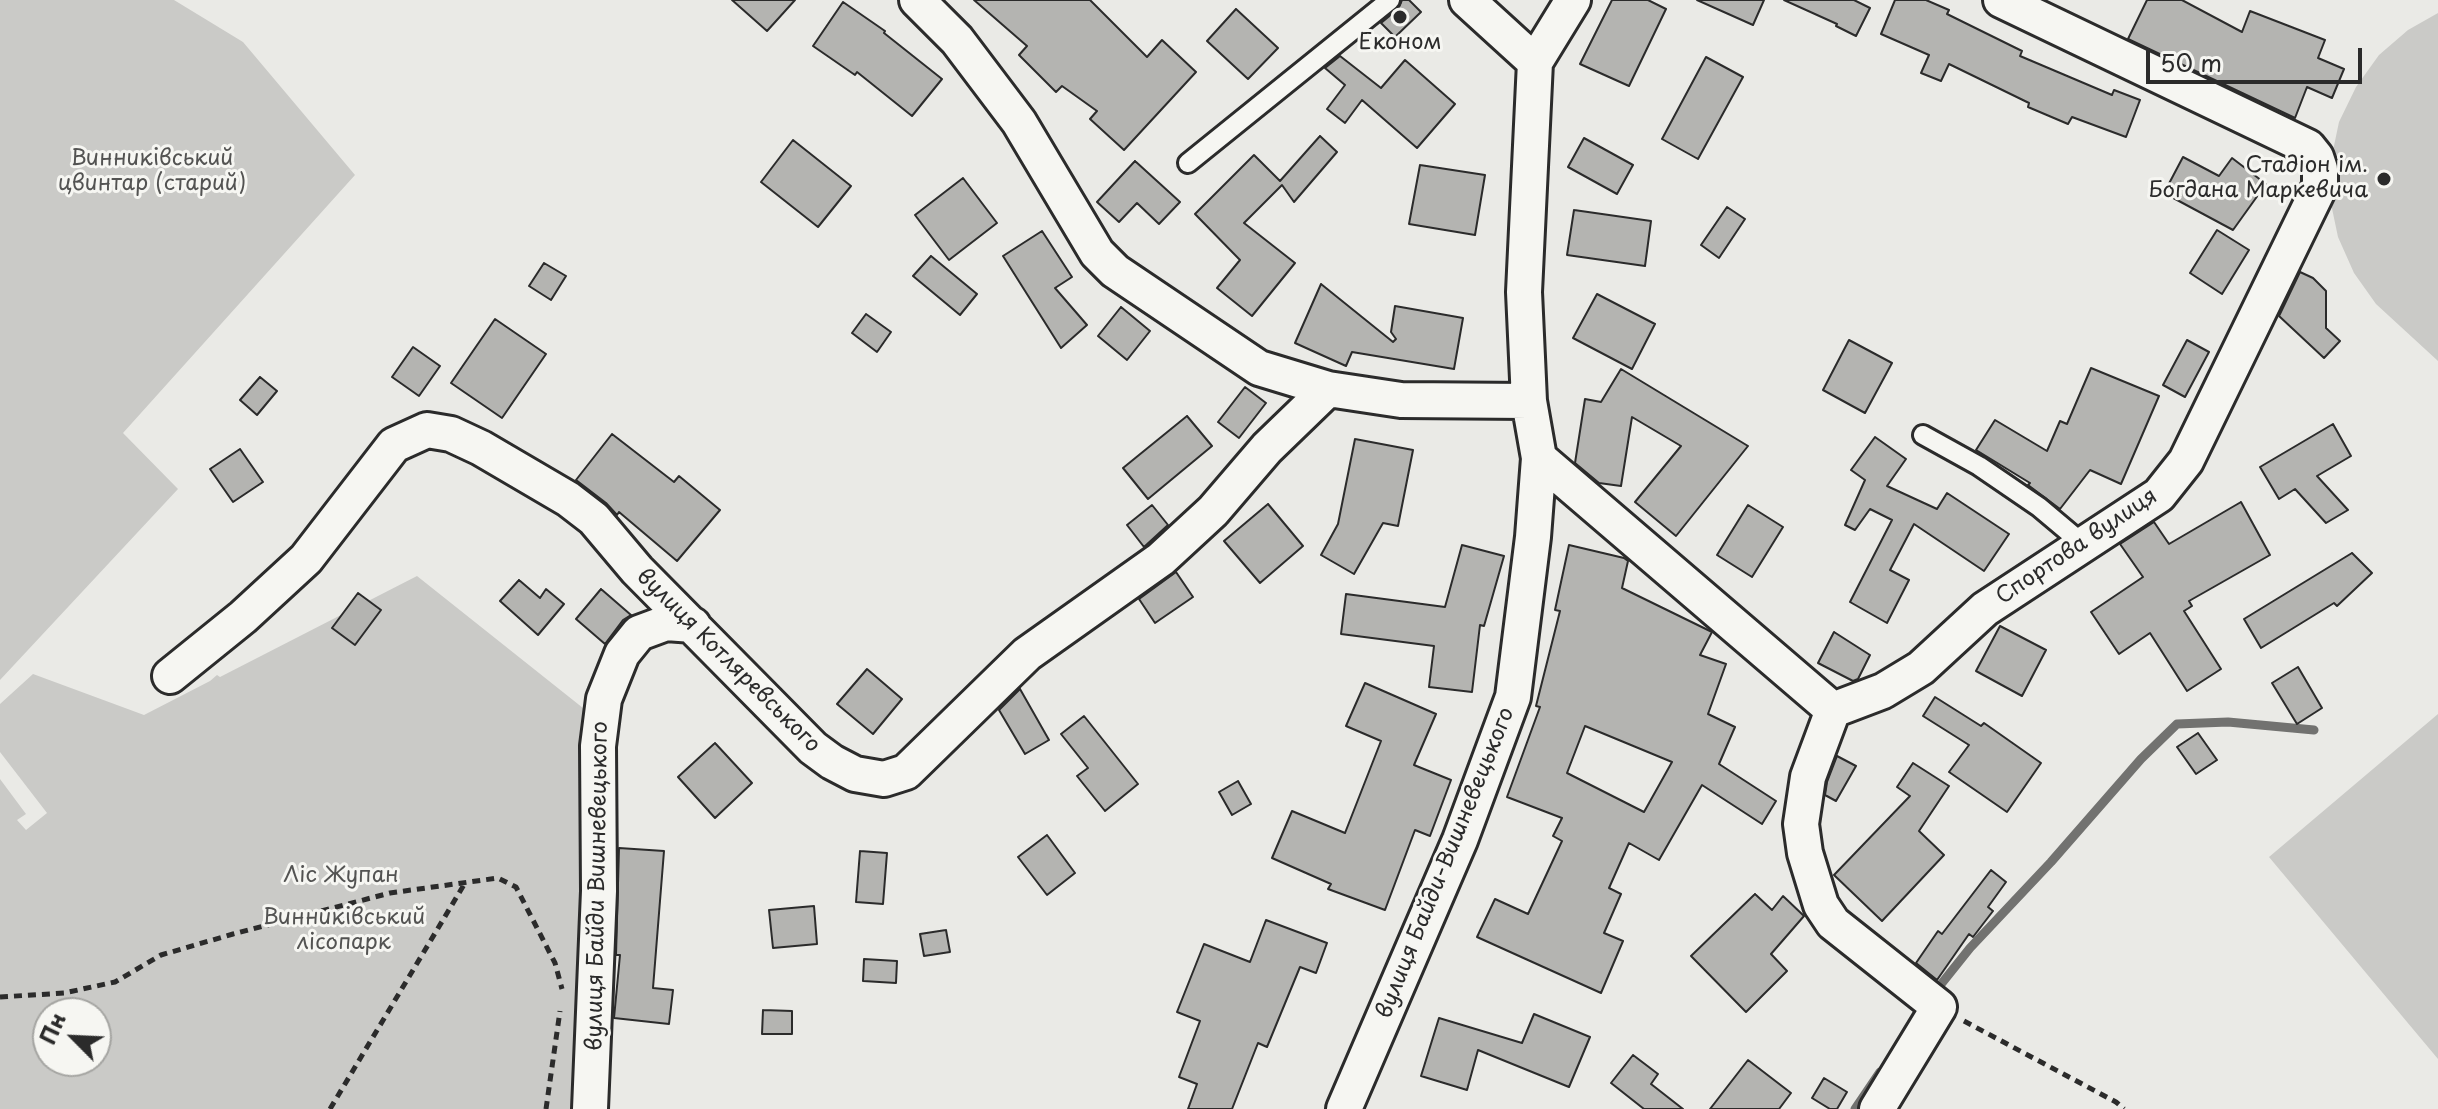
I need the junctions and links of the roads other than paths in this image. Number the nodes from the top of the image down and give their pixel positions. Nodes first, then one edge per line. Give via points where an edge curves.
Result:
1 (917, 0) edge
2 (1390, 0) edge
3 (1467, 0) edge
4 (1573, 0) edge
5 (2001, 0) edge
6 (1535, 62) junction
7 (1188, 163) dead end
8 (1328, 389) junction
9 (1529, 401) junction
10 (1923, 435) dead end
11 (1539, 458) junction
12 (2083, 544) junction
13 (693, 625) junction
14 (170, 676) dead end
15 (1833, 710) junction
16 (590, 1109) edge
17 (1344, 1109) edge
18 (1877, 1109) edge

1 - 8 street via 957,40 1019,122 1097,253 1115,271 1259,368
2 - 7 lane
3 - 6 street
4 - 6 street, вулиця Байди-Вишневецького
5 - 12 street, Спортова вулиця via 2308,147 2320,169 2320,186 2186,461 2159,495
6 - 9 street, вулиця Байди-Вишневецького via 1524,292
8 - 9 street via 1401,400
8 - 13 street, вулиця Котляревського via 1161,559 1027,654 906,772 884,779 855,774 832,762 792,729
9 - 11 street, вулиця Байди-Вишневецького
10 - 12 lane via 1979,466
11 - 15 street
11 - 17 street, вулиця Байди-Вишневецького via 1513,697 1460,840
12 - 15 street, Спортова вулиця via 1985,609 1921,668 1883,691
13 - 14 street, вулиця Котляревського via 594,519 568,499 481,448 427,430 394,445 306,559
13 - 16 street, вулиця Байди Вишневецького via 666,623 639,633 622,654 604,699 598,746 599,891
15 - 18 street via 1808,777 1801,824 1821,905 1833,923 1939,1007

